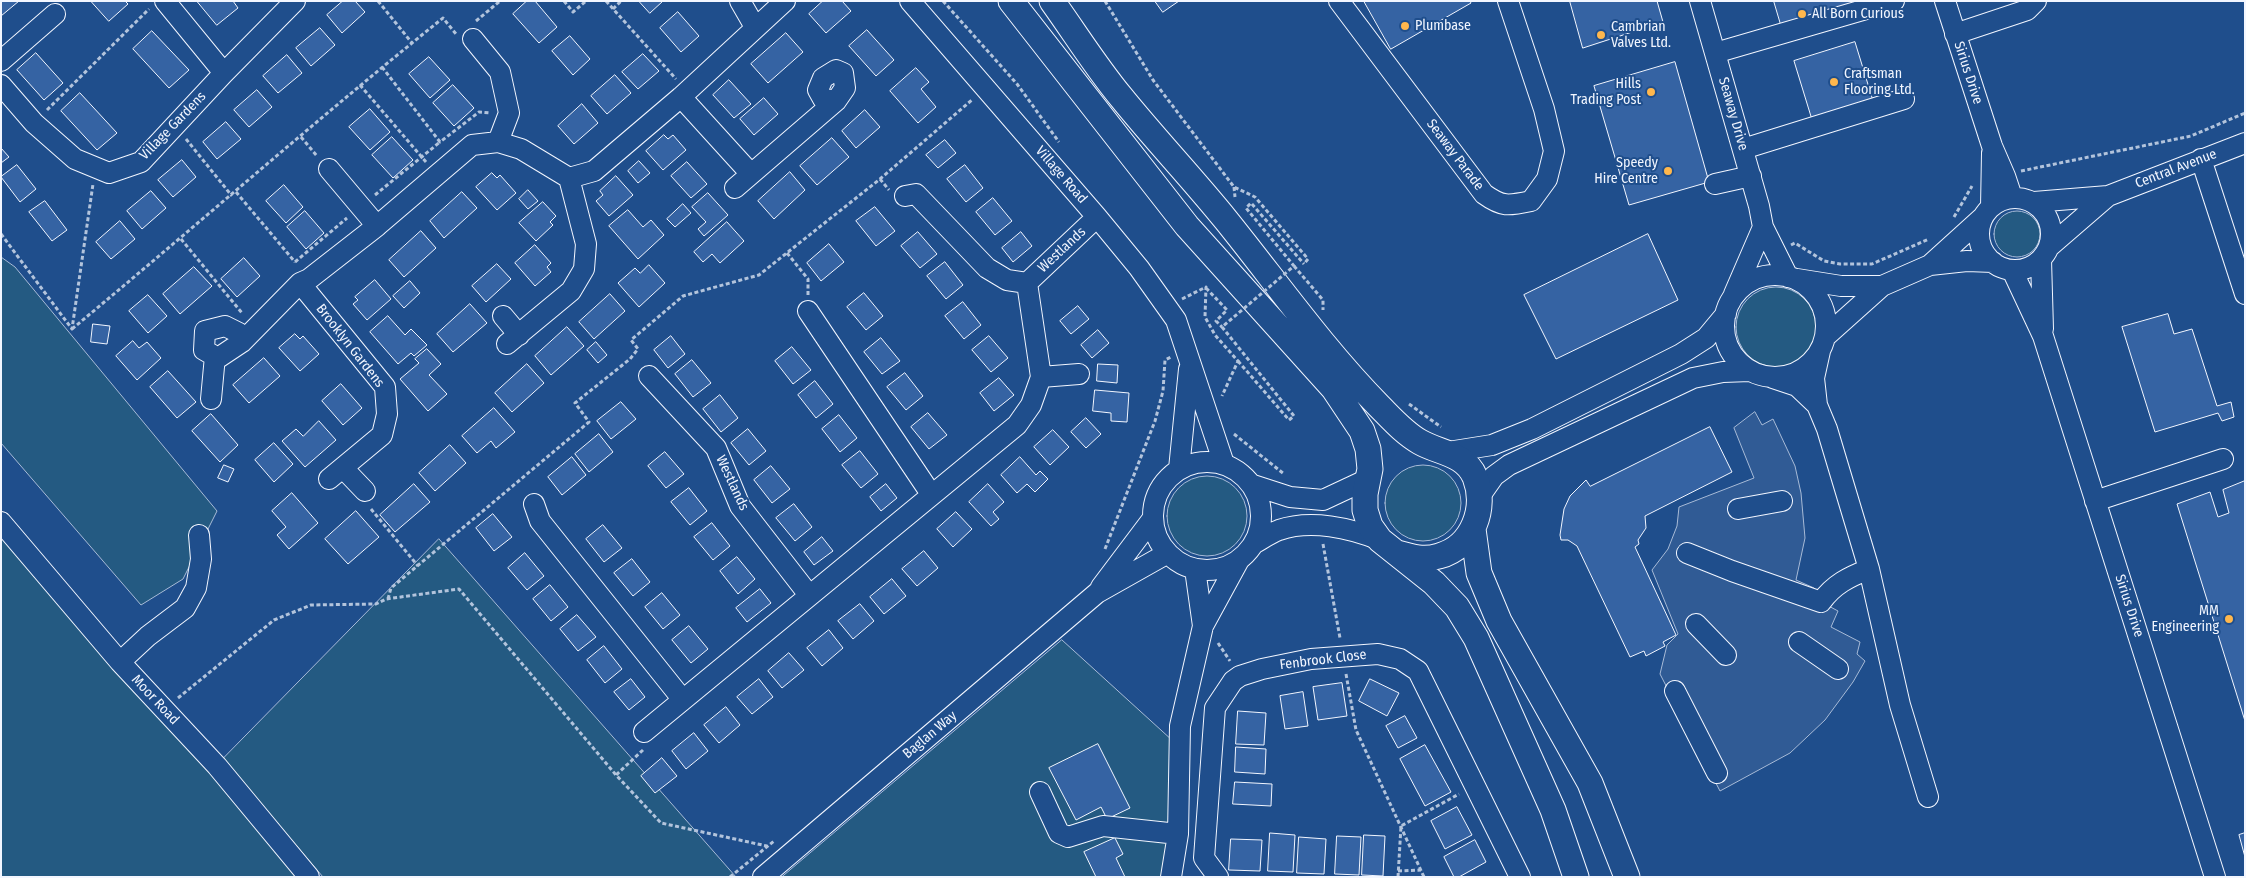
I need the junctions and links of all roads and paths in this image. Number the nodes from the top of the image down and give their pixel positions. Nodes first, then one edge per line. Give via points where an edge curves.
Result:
1 (295, 1) edge
2 (378, 1) edge
3 (564, 1) edge
4 (586, 1) edge
5 (606, 1) edge
6 (622, 1) edge
7 (740, 1) edge
8 (785, 1) edge
9 (910, 1) edge
10 (1011, 1) edge
11 (1052, 1) edge
12 (1105, 1) edge
13 (1339, 1) edge
14 (1508, 1) edge
15 (1700, 1) edge
16 (1894, 1) edge
17 (1945, 1) edge
18 (2036, 1) edge
19 (158, 5) edge
20 (613, 9) junction
21 (55, 14) dead end
22 (443, 18) dead end
23 (755, 27) junction
24 (1955, 34) junction
25 (473, 39) dead end
26 (412, 43) junction
27 (1715, 53) junction
28 (1, 61) edge
29 (382, 67) junction
30 (224, 72) junction
31 (1, 85) edge
32 (360, 85) junction
33 (986, 87) junction
34 (684, 94) junction
35 (1904, 99) dead end
36 (836, 101) dead end
37 (2245, 113) edge
38 (508, 114) junction
39 (34, 122) junction
40 (175, 125) junction
41 (300, 138) junction
42 (498, 142) junction
43 (2245, 143) edge
44 (1743, 149) junction
45 (2201, 159) junction
46 (95, 167) junction
47 (329, 170) joint
48 (751, 174) junction
49 (437, 175) junction
50 (1751, 176) junction
51 (1999, 177) junction
52 (569, 178) junction
53 (1715, 184) dead end
54 (1234, 187) junction
55 (735, 188) dead end
56 (236, 192) junction
57 (232, 196) junction
58 (905, 196) dead end
59 (2108, 196) junction
60 (2012, 197) junction
61 (2034, 202) junction
62 (1236, 204) dead end
63 (1987, 212) junction
64 (1097, 217) junction
65 (1949, 225) dead end
66 (377, 226) junction
67 (1763, 227) junction
68 (1, 234) edge
69 (181, 238) junction
70 (1932, 238) dead end
71 (1775, 251) junction
72 (787, 253) junction
73 (2045, 253) junction
74 (1993, 262) junction
75 (1930, 265) junction
76 (1282, 266) dead end
77 (1294, 266) junction
78 (2012, 270) junction
79 (1288, 273) dead end
80 (1790, 277) junction
81 (305, 281) junction
82 (1027, 283) junction
83 (1882, 286) junction
84 (1206, 288) junction
85 (2245, 294) edge
86 (1323, 300) dead end
87 (1177, 302) dead end
88 (1729, 306) junction
89 (1318, 309) dead end
90 (808, 311) joint
91 (503, 316) dead end
92 (1324, 316) dead end
93 (1222, 327) junction
94 (72, 329) junction
95 (249, 335) junction
96 (2043, 336) junction
97 (1822, 344) junction
98 (215, 356) junction
99 (1187, 357) junction
100 (1238, 361) junction
101 (1079, 374) dead end
102 (1759, 374) junction
103 (649, 376) dead end
104 (1042, 377) junction
105 (1222, 396) dead end
106 (211, 399) dead end
107 (1407, 403) dead end
108 (1817, 405) junction
109 (1446, 441) junction
110 (2224, 459) dead end
111 (1224, 464) junction
112 (1179, 469) junction
113 (1370, 478) junction
114 (1253, 485) junction
115 (364, 492) joint
116 (932, 494) junction
117 (1480, 496) junction
118 (1782, 501) dead end
119 (2095, 501) junction
120 (534, 504) dead end
121 (1738, 508) dead end
122 (1153, 518) junction
123 (1, 522) edge
124 (1473, 529) junction
125 (199, 535) dead end
126 (1322, 538) dead end
127 (1254, 543) junction
128 (1388, 546) junction
129 (1104, 549) dead end
130 (1168, 553) junction
131 (1687, 553) dead end
132 (1239, 560) junction
133 (418, 566) junction
134 (1195, 569) junction
135 (1869, 569) junction
136 (1097, 592) junction
137 (809, 595) junction
138 (388, 599) junction
139 (1204, 624) junction
140 (1696, 624) dead end
141 (1799, 642) dead end
142 (1726, 656) dead end
143 (1343, 657) junction
144 (120, 662) junction
145 (1838, 668) dead end
146 (1240, 676) junction
147 (1675, 690) dead end
148 (683, 700) junction
149 (175, 701) dead end
150 (644, 732) joint
151 (1717, 773) dead end
152 (616, 775) junction
153 (1475, 785) junction
154 (1040, 792) dead end
155 (1928, 797) dead end
156 (1400, 826) junction
157 (1178, 834) junction
158 (775, 840) dead end
159 (768, 846) junction
160 (1421, 870) junction
161 (1398, 871) junction
162 (309, 877) edge
163 (730, 877) edge
164 (764, 877) edge
165 (1171, 877) edge
166 (1218, 877) edge
167 (1398, 877) edge
168 (1424, 877) edge
169 (1520, 877) edge
170 (1576, 877) edge
171 (1627, 877) edge
172 (2215, 877) edge

1 - 30 street, Village Gardens
2 - 26 path
3 - 4 path via 573,12
5 - 20 path
6 - 20 path
7 - 23 street
8 - 23 street
9 - 33 street, Village Road
10 - 113 main road via 1187,226 1334,389 1362,431 1368,450
11 - 109 main road via 1120,96 1215,207 1359,386 1420,442
12 - 54 path via 1154,80
13 - 14 street, Seaway Parade via 1484,194 1499,204 1513,205 1530,202 1547,179 1554,151 1544,108
15 - 27 street, Seaway Drive
16 - 27 street
17 - 24 street, Sirius Drive
18 - 24 street via 2028,10
19 - 30 street
19 - 39 path
20 - 34 path
21 - 28 street
22 - 26 path
23 - 34 street
24 - 51 street, Sirius Drive
25 - 38 street via 500,72
26 - 29 path
27 - 44 street, Seaway Drive
29 - 32 path
29 - 38 path via 440,142 479,112
30 - 40 street, Village Gardens
31 - 39 street, Village Gardens
32 - 41 path
32 - 49 path
33 - 64 street, Village Road
33 - 72 path via 880,179
34 - 48 street
34 - 52 street via 594,171
35 - 44 street
36 - 48 street
37 - 51 path via 2191,136
38 - 42 street
39 - 46 street, Village Gardens via 75,159
40 - 46 street, Village Gardens via 141,162 109,173
40 - 57 path
41 - 47 path
41 - 56 path
42 - 49 street via 472,145
42 - 52 street via 521,149
43 - 45 street, Central Avenue
44 - 50 street, Seaway Drive
45 - 59 street, Central Avenue
45 - 85 street
46 - 94 path
47 - 66 street
48 - 55 street
49 - 66 street
50 - 53 street
50 - 67 street, Seaway Drive
51 - 60 street, Sirius Drive
51 - 63 street, Sirius Drive
51 - 65 path via 1972,186
52 - 91 street via 586,244 584,269 571,291 513,339
54 - 62 path
54 - 77 path, bridge via 1255,197 1308,259 1304,264 1251,203 1246,208
56 - 57 path
56 - 81 path
57 - 69 path
58 - 82 street, Westlands via 916,194 987,268 1007,280
59 - 61 street, Central Avenue
59 - 73 street, Central Avenue
60 - 61 street
60 - 63 street via 2001,200
61 - 73 street via 2049,220 2052,234
63 - 74 street via 1980,231 1981,246
63 - 75 street
64 - 82 street, Westlands
64 - 99 street, Village Road via 1176,320
66 - 81 street
67 - 71 street, Seaway Drive
67 - 88 street
68 - 94 path
69 - 94 path
69 - 95 path
70 - 71 path via 1872,264 1824,261 1795,243
71 - 80 street, Seaway Drive
72 - 90 path via 808,280
72 - 133 path via 760,275 683,296 631,340 638,349 630,359 575,403 590,422
73 - 78 street via 2027,267
73 - 96 street, Sirius Drive
74 - 75 street
74 - 78 street
75 - 83 street
76 - 79 path
77 - 86 path
77 - 93 path, bridge
78 - 96 street, Sirius Drive
80 - 83 street via 1841,286
80 - 88 street via 1767,276 1754,281
80 - 97 street via 1808,287 1820,301 1826,318
81 - 95 street
81 - 115 street, Brooklyn Gardens via 385,387 386,414 382,435 336,474
82 - 104 street, Westlands
83 - 97 street
84 - 87 path
84 - 93 path via 1227,310 1216,321
84 - 100 path via 1205,317
88 - 102 street via 1724,330 1728,346 1737,360
88 - 109 street via 1706,338 1681,354 1549,421 1492,445
89 - 92 path
90 - 116 street
93 - 100 path, bridge via 1294,416 1289,420
95 - 98 street via 228,353 218,358
95 - 98 street via 239,334 225,326 205,331 204,350
96 - 119 street, Sirius Drive
97 - 102 street via 1806,367 1788,376
97 - 108 street via 1814,378
98 - 106 street
99 - 111 street, Village Road
99 - 112 street, Village Road
99 - 129 path via 1165,360 1163,391 1155,421
100 - 105 path
101 - 104 street
102 - 108 street via 1797,386
102 - 117 street via 1723,372 1693,378 1509,465 1494,476
103 - 137 street, Westlands via 716,448 740,506
104 - 116 street via 1031,405 1017,425
107 - 109 path
108 - 135 street
109 - 117 main road via 1474,476
110 - 119 street
111 - 112 street via 1209,461
111 - 114 street via 1240,472
112 - 122 street via 1160,490 1154,503
113 - 114 street via 1323,500 1290,497
113 - 128 main road via 1365,510 1370,526
114 - 127 street via 1262,514
115 - 133 path via 364,501
116 - 137 street
117 - 124 main road via 1479,513
118 - 121 street
119 - 172 street, Sirius Drive
120 - 148 street via 540,521
122 - 130 street via 1160,543
122 - 136 street, Baglan Way
123 - 144 street, Moor Road
124 - 128 main road via 1459,546 1440,556 1418,559
124 - 171 main road via 1479,573 1499,621 1590,783
125 - 144 street via 201,559 196,588 185,608
126 - 143 path
127 - 128 street via 1279,530 1301,526 1352,529
127 - 132 street
128 - 170 main road via 1434,583 1457,607 1476,638 1553,810
130 - 134 street
130 - 136 street, Baglan Way
131 - 135 street via 1821,602 1841,581
132 - 134 street via 1225,567
132 - 139 street
133 - 138 path via 391,588
134 - 139 street
135 - 155 street via 1900,705
136 - 164 street, Baglan Way
137 - 148 street
138 - 149 path via 376,604 312,605 274,620
138 - 152 path via 458,589
139 - 146 path
139 - 157 street via 1180,726
140 - 142 street
141 - 145 street
143 - 146 street, Fenbrook Close via 1311,659
143 - 153 street, Fenbrook Close via 1378,654 1400,659 1418,671
143 - 156 path via 1356,730
144 - 162 street, Moor Road via 217,766
146 - 166 street via 1215,708 1204,858
147 - 151 street
148 - 150 street
150 - 152 path via 643,751
152 - 159 path via 661,824
153 - 156 path
153 - 169 street, Fenbrook Close
154 - 157 street via 1059,833 1068,837 1103,826
156 - 160 path
156 - 161 path
157 - 165 street
158 - 159 path
159 - 163 path
160 - 161 path
160 - 168 path
161 - 167 path

